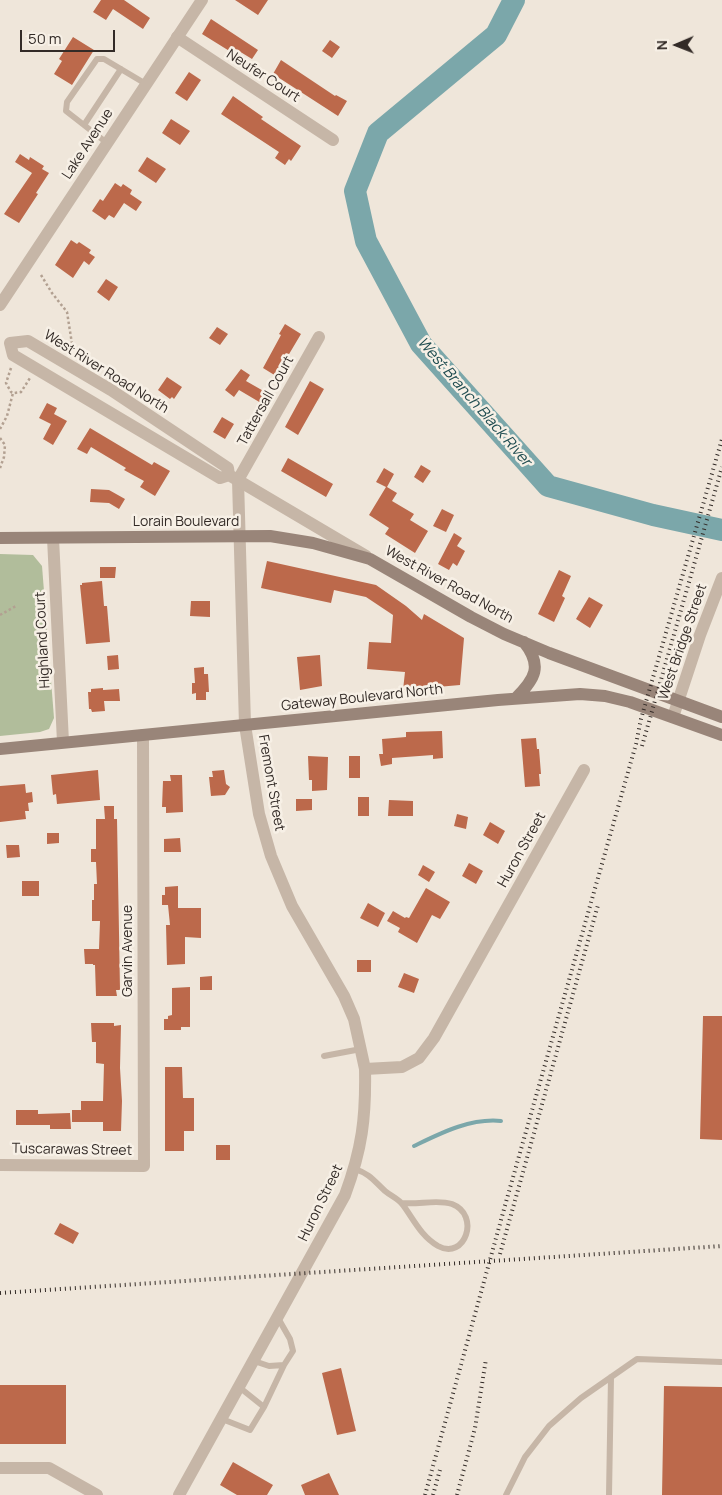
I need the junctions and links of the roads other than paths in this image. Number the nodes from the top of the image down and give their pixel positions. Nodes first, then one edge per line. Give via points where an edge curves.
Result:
1 (201, 0) edge
2 (177, 37) junction
3 (121, 69) junction
4 (146, 84) junction
5 (84, 125) junction
6 (333, 140) dead end
7 (107, 143) junction
8 (0, 305) edge
9 (319, 337) dead end
10 (5, 340) edge
11 (234, 478) junction
12 (241, 536) junction
13 (0, 538) edge
14 (53, 538) junction
15 (370, 559) junction
16 (721, 585) edge
17 (524, 642) junction
18 (516, 698) junction
19 (678, 700) junction
20 (673, 717) junction
21 (722, 717) edge
22 (245, 724) junction
23 (142, 735) junction
24 (722, 735) edge
25 (63, 742) junction
26 (0, 749) edge
27 (584, 770) dead end
28 (361, 1049) junction
29 (324, 1056) dead end
30 (365, 1069) junction
31 (0, 1165) edge
32 (144, 1166) joint
33 (355, 1169) junction
34 (402, 1203) junction
35 (278, 1318) junction
36 (254, 1361) junction
37 (722, 1362) edge
38 (284, 1365) junction
39 (611, 1377) junction
40 (240, 1387) junction
41 (264, 1407) junction
42 (222, 1418) junction
43 (0, 1468) edge
44 (97, 1495) edge
45 (179, 1495) edge
46 (506, 1495) edge
47 (609, 1495) edge

1 - 2 street, Lake Avenue
2 - 4 street, Lake Avenue
2 - 6 street, Neufer Court
3 - 4 lane
3 - 5 lane
3 - 5 lane via 104,59 97,59 67,102 66,112
4 - 7 street, Lake Avenue
5 - 7 lane
7 - 8 street, Lake Avenue
9 - 11 street, Tattersall Court
10 - 11 street, West River Road North via 14,355 220,478
10 - 11 street, West River Road North via 28,341 111,390 228,468
11 - 12 street, Fremont Street
11 - 15 street, West River Road North
12 - 14 main road, Lorain Boulevard
12 - 15 main road, Lorain Boulevard via 297,540
12 - 22 street, Fremont Street
13 - 14 main road, Lorain Boulevard
14 - 25 street, Highland Court
15 - 17 main road, West River Road North via 471,617
16 - 19 street, West Bridge Street
17 - 18 main road via 534,656 535,674
17 - 19 main road, West River Road North
18 - 20 main road, Gateway Boulevard North via 580,694 605,696
18 - 22 main road, Gateway Boulevard North
19 - 20 street, West Bridge Street
19 - 21 main road, West River Road North
20 - 24 main road, Gateway Boulevard North
22 - 23 main road, Gateway Boulevard North
22 - 28 street, Fremont Street via 259,814 271,856 292,906 344,996
23 - 25 main road, Gateway Boulevard North
23 - 32 street, Garvin Avenue
25 - 26 main road, Gateway Boulevard North
27 - 30 street, Huron Street via 434,1038 419,1058 402,1066
28 - 29 lane
28 - 30 street, Fremont Street
30 - 33 street, Huron Street via 366,1106
31 - 32 street, Tuscarawas Street
33 - 34 lane via 367,1173
33 - 35 street, Huron Street via 345,1195
34 - 34 lane via 425,1237 440,1247 460,1245 466,1239 467,1217 452,1204
35 - 36 street, Huron Street
35 - 38 lane via 293,1351
36 - 38 lane via 269,1366
36 - 40 street, Huron Street
37 - 39 lane via 637,1359
38 - 41 lane
39 - 46 lane via 549,1426 525,1457
39 - 47 lane
40 - 41 lane
40 - 42 street, Huron Street
41 - 42 lane via 250,1430
42 - 45 street, Huron Street
43 - 44 street via 49,1468

